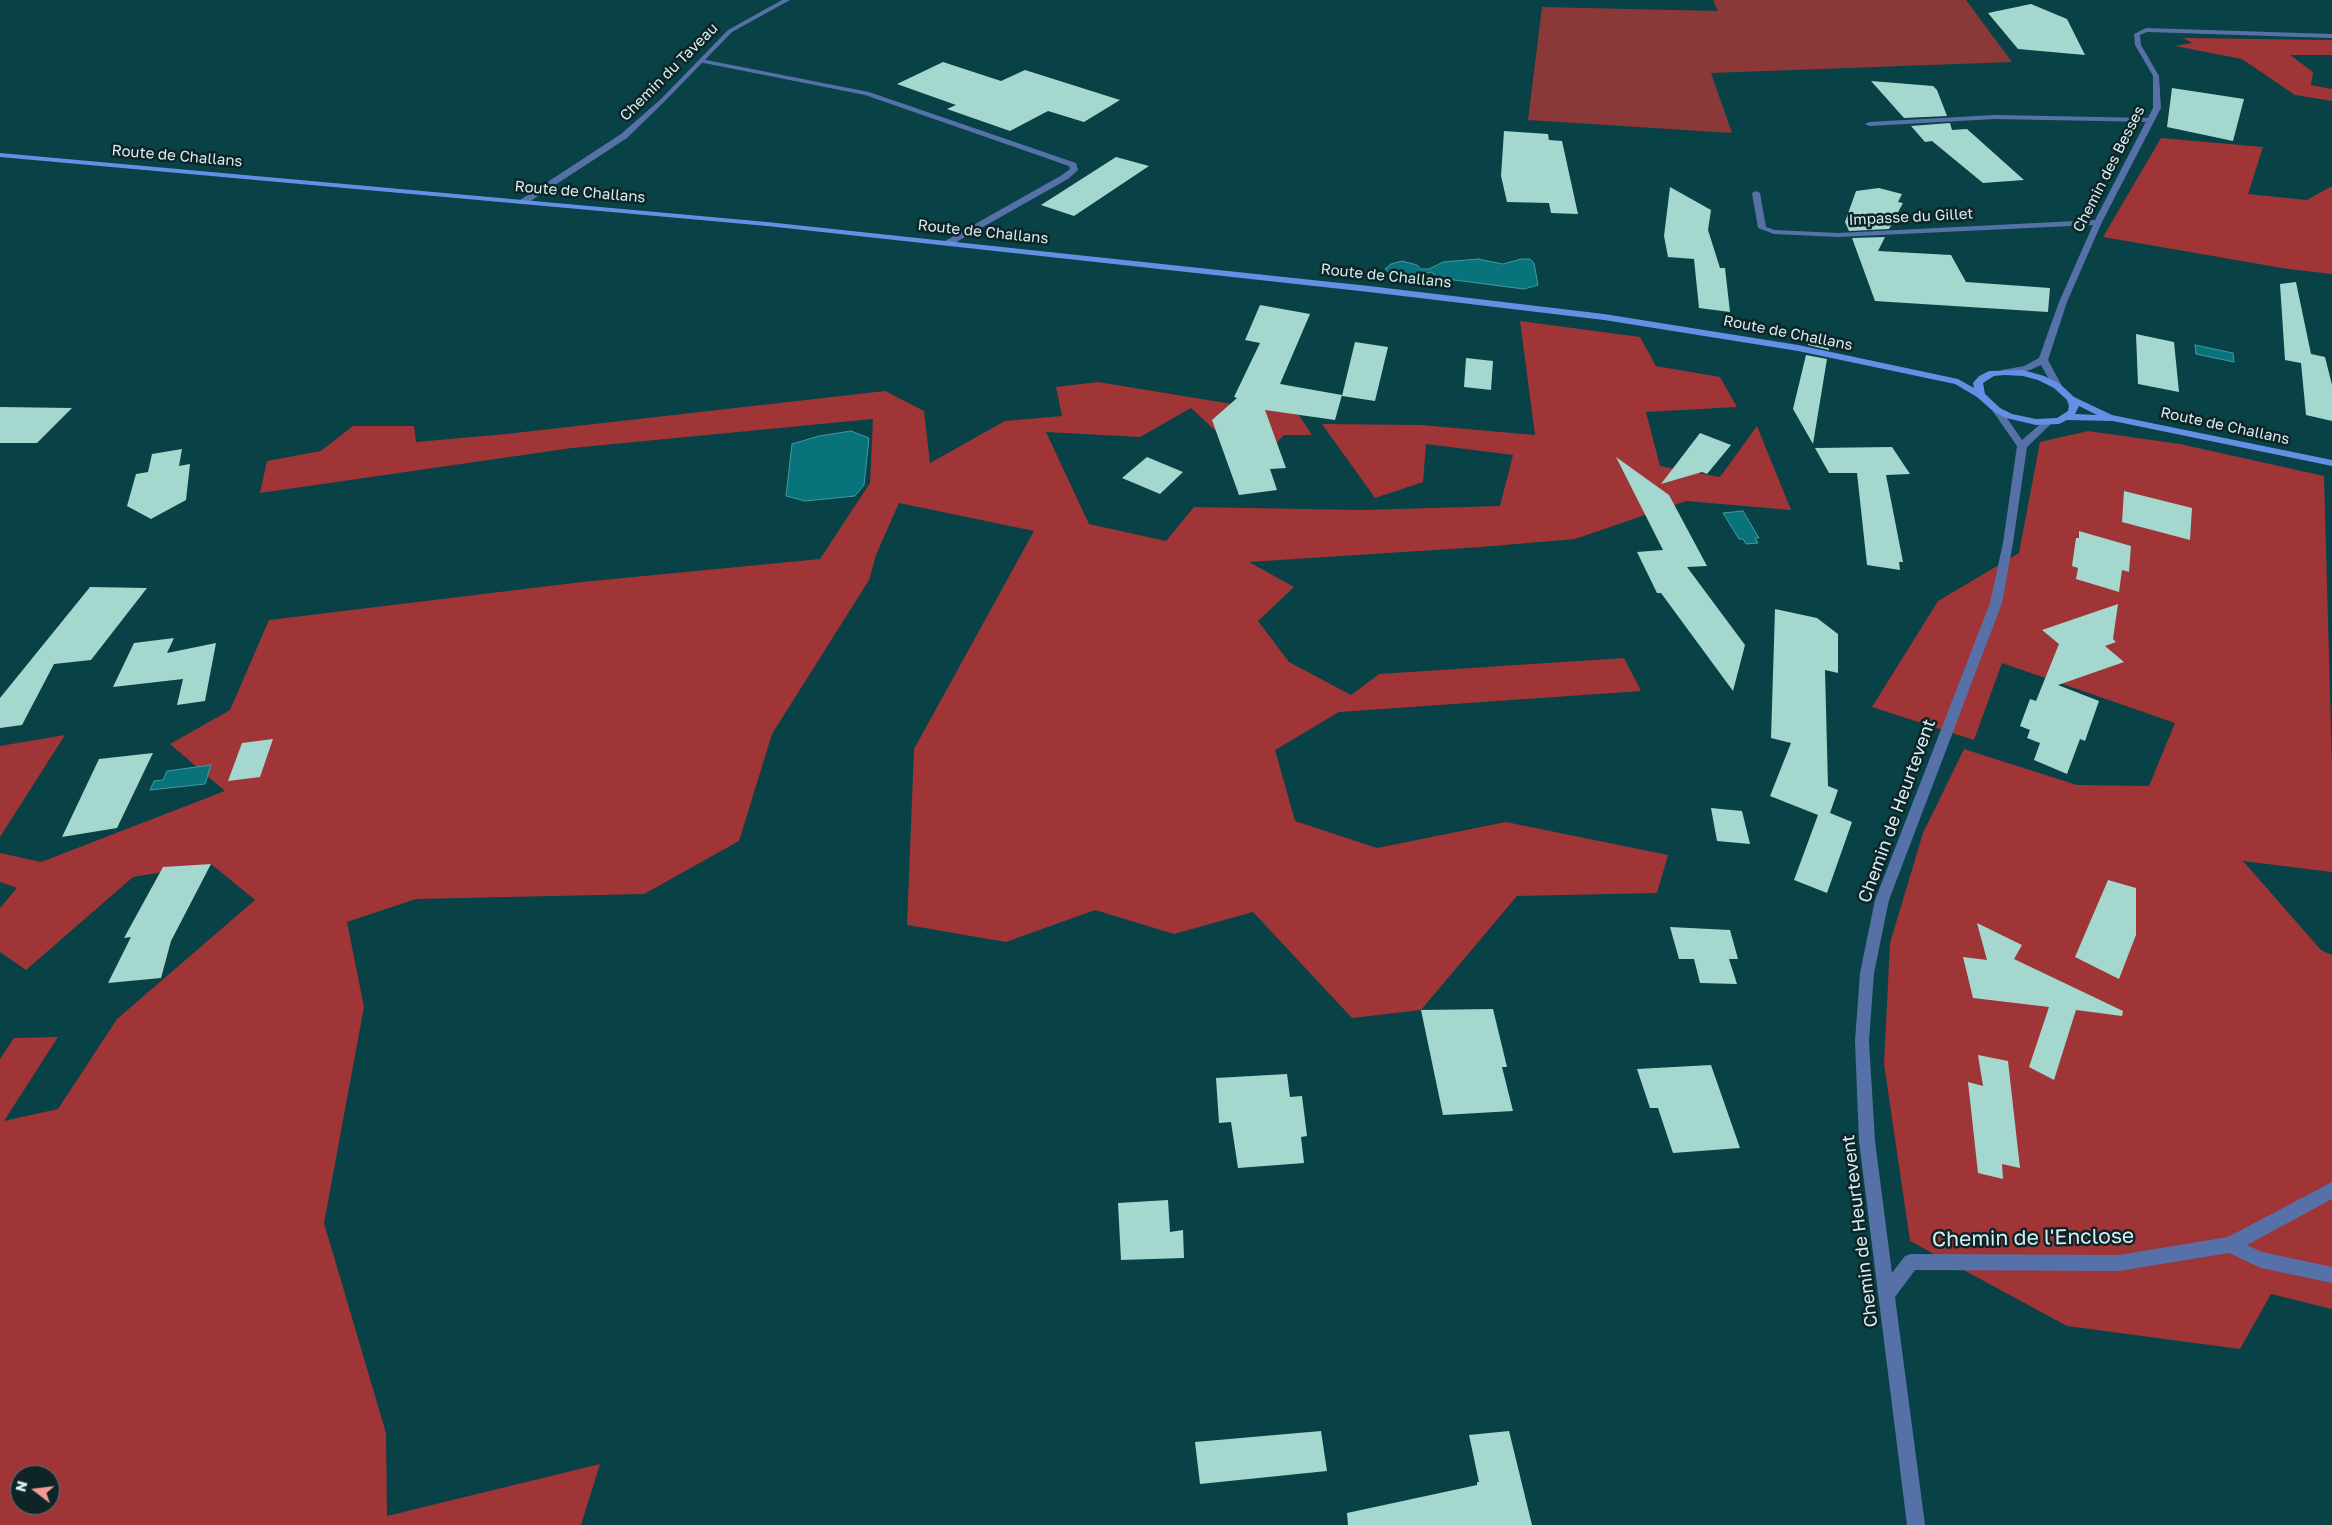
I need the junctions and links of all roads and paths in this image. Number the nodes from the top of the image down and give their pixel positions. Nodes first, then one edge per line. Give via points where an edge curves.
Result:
1 (787, 0) edge
2 (2332, 36) edge
3 (701, 62) junction
4 (2150, 120) junction
5 (1869, 124) dead end
6 (0, 155) edge
7 (1756, 193) dead end
8 (523, 202) junction
9 (2098, 222) junction
10 (948, 243) junction
11 (2043, 360) junction
12 (2005, 372) junction
13 (1982, 378) junction
14 (1958, 382) junction
15 (2057, 386) junction
16 (1980, 395) junction
17 (2071, 399) junction
18 (1997, 410) junction
19 (2067, 417) junction
20 (2113, 418) junction
21 (2048, 422) junction
22 (2022, 446) junction
23 (2332, 463) edge
24 (2332, 1190) edge
25 (2230, 1245) junction
26 (2332, 1276) edge
27 (1886, 1295) junction
28 (1916, 1525) edge

1 - 3 street, Chemin du Taveau via 730,31
2 - 4 street, Chemin des Besses via 2146,30 2137,34 2138,44 2156,76 2157,108
3 - 8 street, Chemin du Taveau via 624,136
3 - 10 street via 867,93 1073,165 1074,170 1065,178
4 - 5 street via 1995,117
4 - 9 street, Chemin des Besses
6 - 8 main road, Route de Challans
7 - 9 street, Impasse du Gillet via 1762,228 1774,232 1838,235
8 - 10 main road, Route de Challans
9 - 11 street, Chemin des Besses via 2062,302
10 - 14 main road, Route de Challans via 1604,317 1769,343
11 - 12 street via 2026,368
11 - 15 street
12 - 13 main road, Route de Challans
12 - 15 main road, Route de Challans via 2023,373
13 - 14 main road, Route de Challans
13 - 16 main road via 1978,383
14 - 16 main road, Route de Challans
15 - 17 main road, Route de Challans
16 - 18 main road, Route de Challans
17 - 19 main road via 2074,406
17 - 20 main road, Route de Challans
18 - 21 main road, Route de Challans via 2022,420
18 - 22 street
19 - 20 main road, Route de Challans
19 - 21 main road, Route de Challans
20 - 23 main road, Route de Challans
21 - 22 street
22 - 27 street, Chemin de Heurtevent via 1996,603 1882,900 1867,973 1862,1041 1867,1141
24 - 25 street, Chemin de l'Enclose
25 - 26 street via 2261,1260
25 - 27 street, Chemin de l'Enclose via 2119,1263 1911,1262
27 - 28 street, Chemin de Heurtevent

